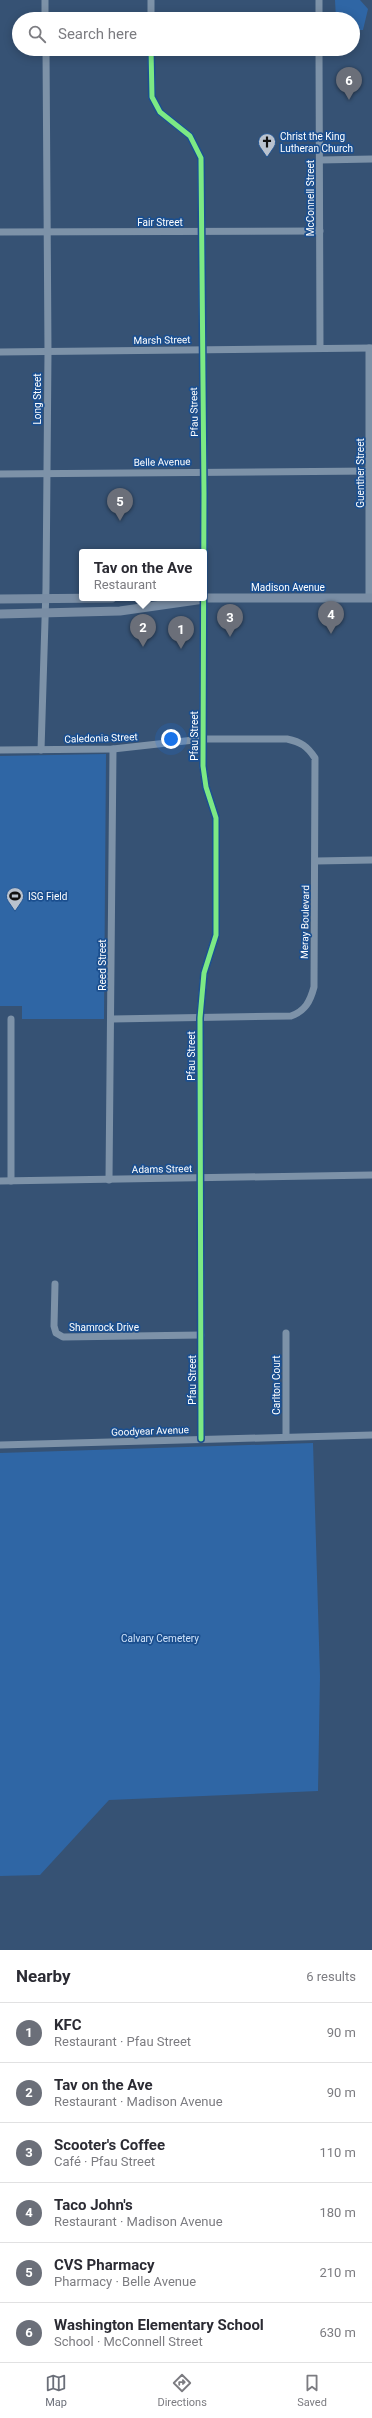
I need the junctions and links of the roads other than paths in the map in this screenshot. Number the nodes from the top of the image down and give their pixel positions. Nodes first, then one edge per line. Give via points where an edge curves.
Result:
1 (45, 0) edge
2 (151, 0) edge
3 (319, 0) edge
4 (45, 12) edge
5 (151, 12) edge
6 (319, 12) edge
7 (46, 56) edge
8 (151, 56) edge
9 (319, 56) edge
10 (372, 159) edge
11 (320, 160) junction
12 (320, 231) junction
13 (0, 232) edge
14 (47, 232) junction
15 (202, 232) junction
16 (320, 348) junction
17 (371, 348) edge
18 (203, 349) junction
19 (0, 352) edge
20 (48, 352) junction
21 (204, 471) junction
22 (371, 471) edge
23 (47, 473) junction
24 (0, 474) edge
25 (203, 549) edge
26 (79, 598) edge
27 (207, 598) edge
28 (371, 598) edge
29 (0, 599) edge
30 (45, 599) junction
31 (183, 601) edge
32 (202, 601) edge
33 (44, 613) junction
34 (0, 614) edge
35 (203, 739) junction
36 (113, 749) junction
37 (0, 750) edge
38 (41, 750) junction
39 (372, 860) edge
40 (316, 861) junction
41 (200, 1018) junction
42 (11, 1019) dead end
43 (112, 1020) junction
44 (372, 1175) edge
45 (201, 1179) junction
46 (109, 1180) junction
47 (0, 1181) edge
48 (11, 1181) junction
49 (55, 1284) dead end
50 (286, 1333) dead end
51 (201, 1335) junction
52 (372, 1435) edge
53 (286, 1437) junction
54 (201, 1439) junction
55 (0, 1446) edge

1 - 4 street
2 - 5 street
3 - 6 street
7 - 14 street, Long Street
8 - 15 street, Pfau Street via 152,97 160,112 190,136 201,158
9 - 11 street, McConnell Street
10 - 11 street
11 - 12 street, McConnell Street
12 - 15 street, Fair Street
12 - 16 street, McConnell Street
13 - 14 street, Fair Street
14 - 15 street, Fair Street
14 - 20 street, Long Street
15 - 18 street, Pfau Street
16 - 17 street, Marsh Street
16 - 18 street, Marsh Street
17 - 22 street, Guenther Street
18 - 20 street, Marsh Street
18 - 21 street, Pfau Street
19 - 20 street, Marsh Street
20 - 23 street, Long Street
21 - 22 street, Belle Avenue
21 - 23 street, Belle Avenue
21 - 25 street, Pfau Street
22 - 28 street, Guenther Street
23 - 24 street, Belle Avenue
23 - 30 street, Long Street
26 - 30 main road
27 - 28 main road, Madison Avenue
29 - 30 main road
30 - 33 street, Long Street
31 - 33 main road, Madison Avenue via 120,611
32 - 35 street, Pfau Street
33 - 34 main road, Madison Avenue
33 - 38 street, Long Street
35 - 36 street, Caledonia Street
35 - 40 street, Meray Boulevard via 287,739 299,741 307,747 315,758 316,767
35 - 41 street, Pfau Street via 206,787 216,818 216,935 204,973
36 - 38 street, Caledonia Street
36 - 43 street, Reed Street
37 - 38 street, Caledonia Street
39 - 40 street
40 - 41 street, Meray Boulevard via 314,988 312,997 302,1012 291,1016
41 - 43 street, Meray Boulevard
41 - 45 street, Pfau Street
42 - 48 street
43 - 46 street, Reed Street
44 - 45 street, Adams Street
45 - 46 street, Adams Street
45 - 51 street, Pfau Street
46 - 48 street, Adams Street
47 - 48 street, Adams Street
49 - 51 street, Shamrock Drive via 54,1326 56,1333 63,1337
50 - 53 street, Carlton Court
51 - 54 street, Pfau Street
52 - 53 street, Goodyear Avenue
53 - 54 street, Goodyear Avenue
54 - 55 street, Goodyear Avenue

